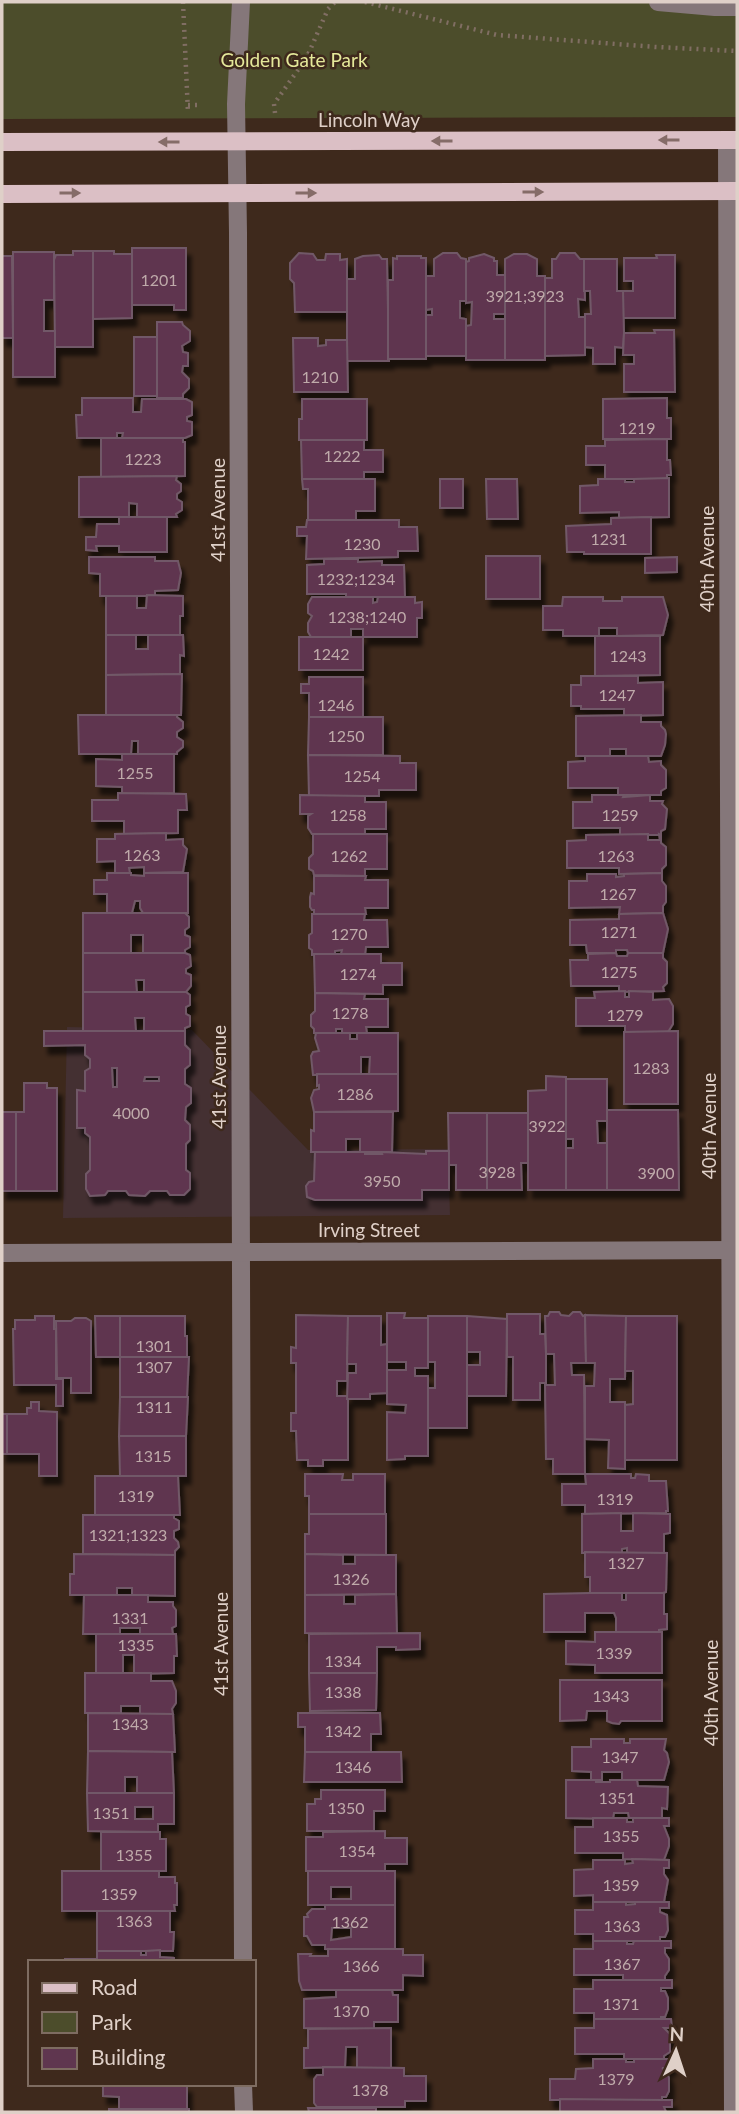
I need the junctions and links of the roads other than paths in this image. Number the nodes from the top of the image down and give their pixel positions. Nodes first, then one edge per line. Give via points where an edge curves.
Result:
1 (241, 2) edge
2 (658, 2) edge
3 (737, 7) edge
4 (732, 140) edge
5 (2, 142) edge
6 (238, 142) junction
7 (732, 191) edge
8 (238, 192) junction
9 (2, 194) edge
10 (734, 1250) edge
11 (241, 1252) junction
12 (2, 1253) edge
13 (734, 1323) edge
14 (734, 1390) edge
15 (243, 1960) edge
16 (243, 2086) edge
17 (244, 2112) edge
18 (733, 2112) edge

1 - 6 street, 41st Avenue
2 - 3 street
4 -> 6 main road, Lincoln Way
4 - 7 street, 40th Avenue
6 -> 5 main road, Lincoln Way
6 - 8 street, 41st Avenue
8 -> 7 main road
7 - 10 street, 40th Avenue
9 -> 8 main road
8 - 11 street, 41st Avenue
10 - 11 street, Irving Street
10 - 13 street, 40th Avenue
11 - 12 street, Irving Street
11 - 15 street, 41st Avenue
13 - 14 street, 40th Avenue
14 - 18 street, 40th Avenue
16 - 17 street

